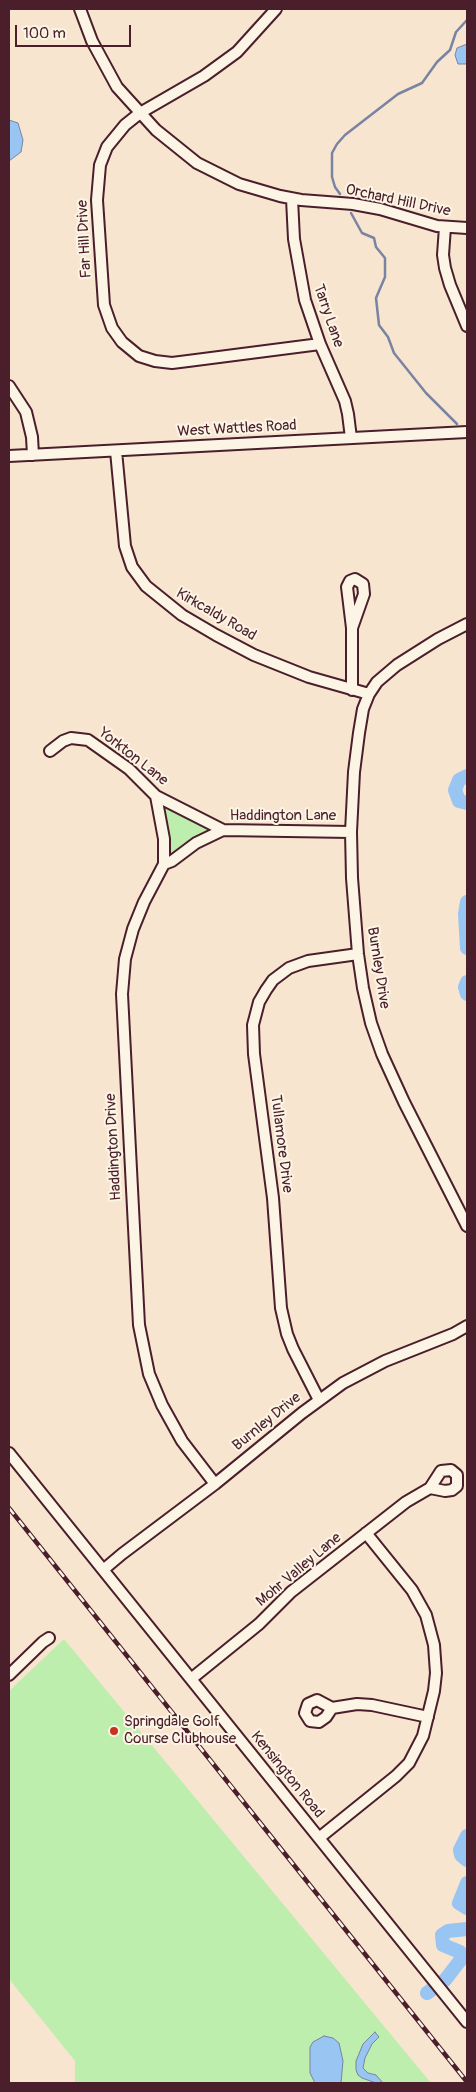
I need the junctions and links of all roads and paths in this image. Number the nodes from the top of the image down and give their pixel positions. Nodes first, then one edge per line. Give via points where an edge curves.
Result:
1 (80, 9) edge
2 (276, 9) edge
3 (140, 113) junction
4 (292, 199) junction
5 (446, 227) junction
6 (467, 228) edge
7 (457, 301) junction
8 (467, 306) edge
9 (467, 326) edge
10 (320, 344) junction
11 (9, 386) edge
12 (467, 432) edge
13 (351, 438) junction
14 (116, 450) junction
15 (33, 455) junction
16 (9, 456) edge
17 (467, 624) edge
18 (352, 628) dead end
19 (352, 690) junction
20 (369, 694) junction
21 (50, 751) dead end
22 (156, 796) junction
23 (224, 830) junction
24 (351, 832) junction
25 (164, 864) junction
26 (358, 954) junction
27 (467, 1226) edge
28 (467, 1326) edge
29 (319, 1400) junction
30 (9, 1453) edge
31 (215, 1484) junction
32 (430, 1488) dead end
33 (366, 1533) junction
34 (103, 1570) junction
35 (49, 1638) dead end
36 (9, 1675) edge
37 (191, 1679) junction
38 (332, 1708) dead end
39 (428, 1717) junction
40 (319, 1838) junction
41 (467, 2022) edge

1 - 3 street, Orchard Hill Drive via 109,74
2 - 3 street, Far Hill Drive via 236,52 204,76
3 - 4 street, Orchard Hill Drive via 197,163 239,184
3 - 10 street, Far Hill Drive via 107,147 98,175 103,297 108,321 117,336 140,356 172,363
4 - 5 street, Orchard Hill Drive via 369,207
4 - 10 street, Tarry Lane via 301,283
5 - 6 street, Orchard Hill Drive
5 - 7 street via 444,262
7 - 8 street
7 - 9 street
10 - 13 street, Tarry Lane via 345,401
11 - 15 street via 26,412
12 - 13 street, West Wattles Road
13 - 14 street, West Wattles Road
14 - 15 street, West Wattles Road
14 - 19 street, Kirkcaldy Road via 125,546 132,568 146,586 172,608 230,643 300,673
15 - 16 street, West Wattles Road
17 - 20 street, Burnley Drive via 397,665 377,682
18 - 19 street
19 - 20 street
20 - 24 street, Burnley Drive via 359,733
21 - 22 street, Yorkton Lane via 71,738 88,740 129,769
22 - 23 street, Yorkton Lane
22 - 25 street, Haddington Drive via 164,839
23 - 24 street, Haddington Lane
23 - 25 street, Haddington Lane
24 - 26 street, Burnley Drive
25 - 31 street, Haddington Drive via 137,918 123,974 123,1035 139,1326 149,1374 162,1405 182,1442
26 - 27 street, Burnley Drive via 363,988 382,1054
26 - 29 street, Tullamore Drive via 308,961 289,968 266,990 253,1024 273,1198 281,1308 293,1349
28 - 29 street, Burnley Drive via 373,1367
29 - 31 street, Burnley Drive
30 - 34 street, Kensington Road
31 - 34 street, Burnley Drive
32 - 33 street, Mohr Valley Lane via 410,1498
33 - 37 street, Mohr Valley Lane via 291,1592 259,1624
33 - 39 street via 416,1597 431,1631 436,1674
34 - 37 street, Kensington Road
35 - 36 street
37 - 40 street, Kensington Road
38 - 39 street via 372,1705
39 - 40 street via 418,1748 404,1769
40 - 41 street, Kensington Road

